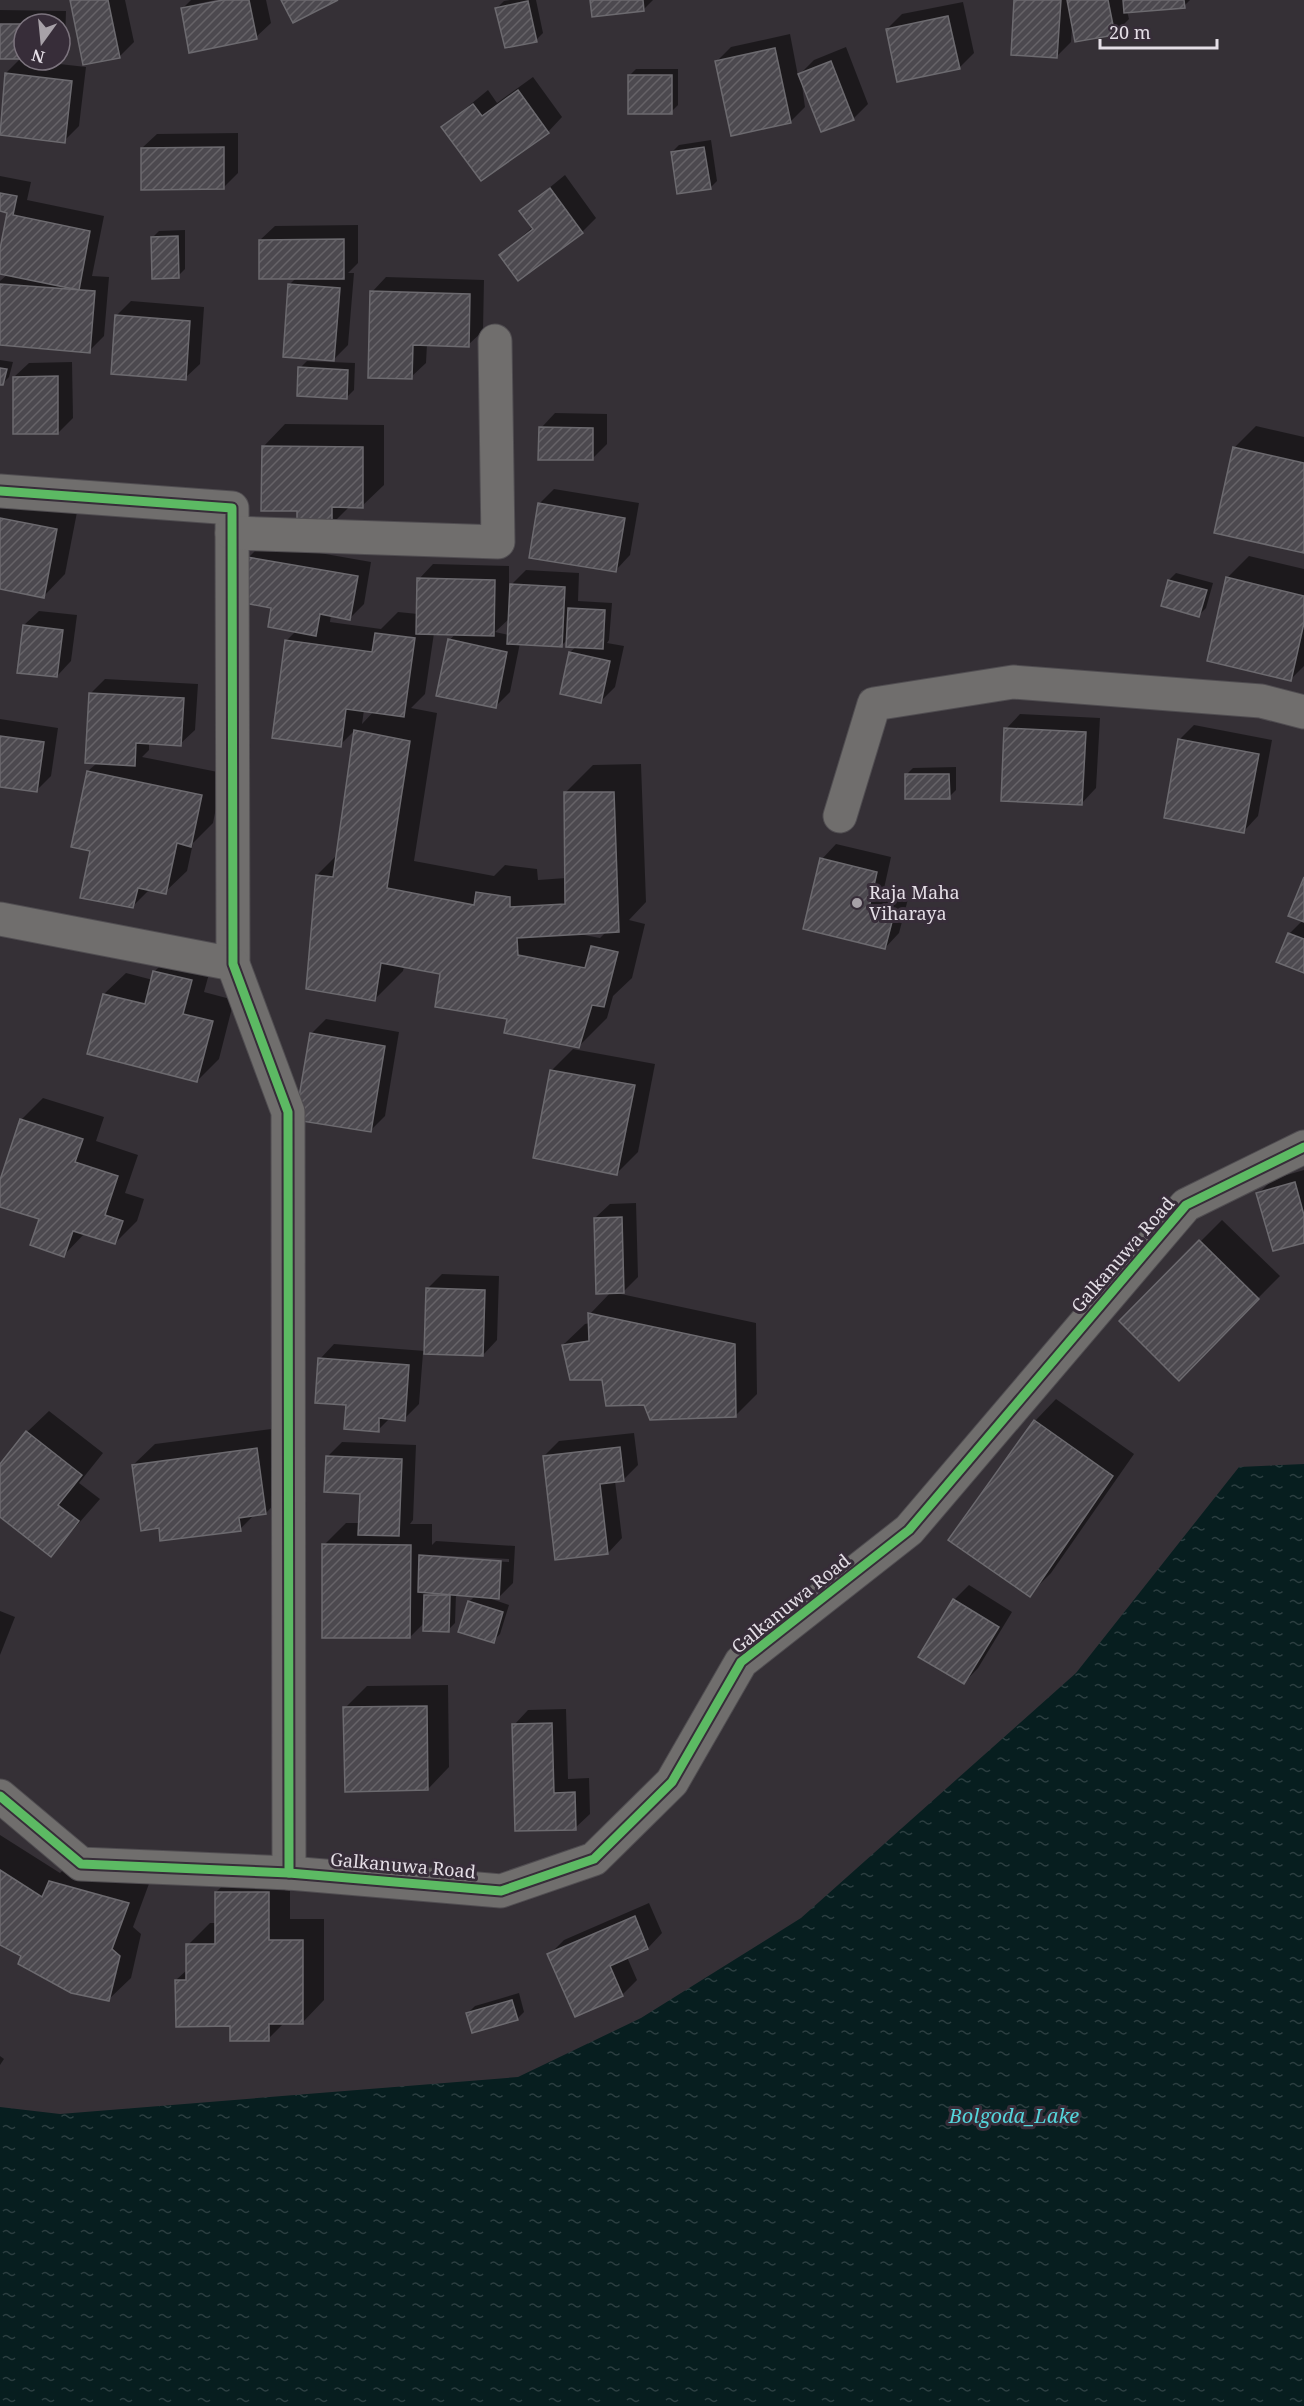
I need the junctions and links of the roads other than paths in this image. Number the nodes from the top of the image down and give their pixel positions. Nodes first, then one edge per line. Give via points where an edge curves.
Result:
1 (495, 341) dead end
2 (0, 491) edge
3 (232, 533) junction
4 (1304, 712) edge
5 (840, 816) dead end
6 (0, 918) edge
7 (232, 964) junction
8 (1304, 1147) edge
9 (0, 1796) edge
10 (289, 1873) junction

1 - 3 street via 498,542
2 - 3 street via 232,508
3 - 7 street
4 - 5 street via 1261,700 1013,682 874,704
6 - 7 street
7 - 10 street via 288,1112
8 - 10 street, Galkanuwa Road via 1186,1205 909,1530 741,1662 672,1782 594,1859 501,1891
9 - 10 street, Galkanuwa Road via 81,1864

